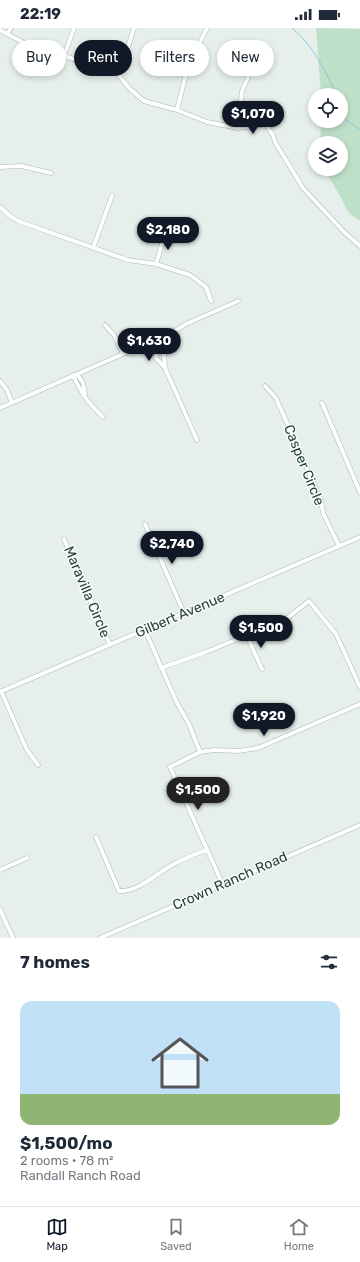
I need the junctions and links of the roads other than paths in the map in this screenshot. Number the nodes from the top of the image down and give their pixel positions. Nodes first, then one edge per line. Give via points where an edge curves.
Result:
1 (11, 28) edge
2 (74, 28) edge
3 (134, 28) edge
4 (207, 28) edge
5 (0, 30) edge
6 (7, 34) junction
7 (20, 40) edge
8 (130, 40) edge
9 (66, 50) edge
10 (119, 76) edge
11 (249, 76) edge
12 (177, 110) junction
13 (238, 128) junction
14 (0, 168) edge
15 (51, 174) dead end
16 (112, 196) dead end
17 (0, 207) edge
18 (165, 234) dead end
19 (360, 246) edge
20 (93, 248) junction
21 (156, 264) junction
22 (211, 301) dead end
23 (238, 301) dead end
24 (105, 325) dead end
25 (154, 340) junction
26 (158, 350) junction
27 (123, 354) junction
28 (165, 368) junction
29 (75, 375) junction
30 (0, 381) edge
31 (265, 386) dead end
32 (12, 403) junction
33 (322, 403) dead end
34 (0, 408) edge
35 (103, 417) dead end
36 (197, 440) dead end
37 (360, 492) edge
38 (145, 524) dead end
39 (360, 537) edge
40 (64, 539) dead end
41 (338, 546) junction
42 (184, 613) junction
43 (145, 630) junction
44 (247, 636) junction
45 (110, 645) junction
46 (161, 668) junction
47 (262, 669) dead end
48 (360, 687) edge
49 (0, 692) edge
50 (360, 704) edge
51 (200, 752) junction
52 (38, 765) dead end
53 (360, 825) edge
54 (96, 837) dead end
55 (207, 850) junction
56 (27, 858) dead end
57 (0, 870) edge
58 (223, 885) junction
59 (0, 909) edge
60 (13, 938) edge
61 (100, 938) edge

1 - 6 street
2 - 9 street
3 - 8 street
4 - 12 street via 188,66
5 - 6 street
6 - 7 street
10 - 12 street via 128,88 144,100
11 - 13 street via 242,91
12 - 13 street via 207,122
13 - 19 street via 265,124 303,188
14 - 15 street via 21,166
16 - 20 street
17 - 20 street via 18,221
18 - 21 street
20 - 21 street via 128,260
21 - 22 street via 198,280 206,287
23 - 25 street
24 - 27 street via 114,335
25 - 26 street
25 - 27 street
26 - 28 street via 164,354
26 - 28 street via 156,358
27 - 29 street
28 - 36 street
29 - 32 street
29 - 35 street via 77,386 89,404
30 - 32 street
31 - 41 street, Casper Circle via 276,398 321,500 323,513
32 - 34 street
33 - 37 street
38 - 42 street
39 - 41 street, Gilbert Avenue
40 - 45 street, Maravilla Circle
41 - 42 street, Gilbert Avenue
42 - 43 street, Gilbert Avenue
43 - 45 street, Gilbert Avenue
43 - 46 street
44 - 46 street
44 - 47 street
44 - 48 street via 286,619 309,602 336,634
45 - 49 street, Gilbert Avenue
46 - 51 street
49 - 52 street via 27,750
50 - 51 street via 258,748
51 - 55 street via 170,767
53 - 58 street, Crown Ranch Road
54 - 55 street via 119,891 126,891 153,878 172,864
55 - 58 street
56 - 57 street
58 - 61 street, Crown Ranch Road
59 - 60 street

